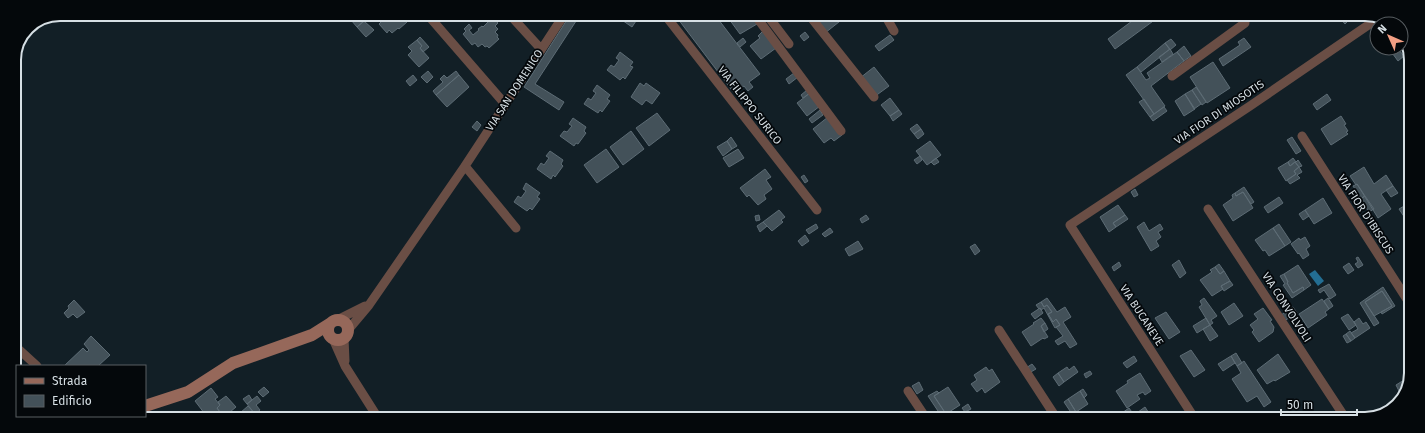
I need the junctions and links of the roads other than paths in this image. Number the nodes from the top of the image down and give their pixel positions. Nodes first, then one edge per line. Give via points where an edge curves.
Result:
1 (433, 21) edge
2 (515, 21) edge
3 (560, 21) edge
4 (670, 21) edge
5 (759, 21) edge
6 (772, 21) edge
7 (814, 21) edge
8 (888, 21) edge
9 (1245, 21) edge
10 (1369, 25) edge
11 (894, 31) dead end
12 (789, 44) dead end
13 (540, 49) junction
14 (1172, 76) dead end
15 (874, 97) dead end
16 (505, 104) junction
17 (841, 131) dead end
18 (1302, 136) dead end
19 (465, 166) junction
20 (1208, 209) dead end
21 (816, 210) dead end
22 (1070, 225) joint
23 (516, 228) dead end
24 (1404, 295) edge
25 (368, 305) junction
26 (334, 321) junction
27 (999, 330) dead end
28 (312, 335) junction
29 (339, 336) junction
30 (21, 351) edge
31 (36, 365) edge
32 (908, 391) dead end
33 (146, 406) edge
34 (374, 412) edge
35 (922, 412) edge
36 (1052, 412) edge
37 (1190, 412) edge
38 (1341, 412) edge

1 - 16 street
2 - 13 street
3 - 13 street, VIA SAN DOMENICO
4 - 21 street, VIA FILIPPO SURICO
5 - 17 street
6 - 12 street
7 - 15 street
8 - 11 street
9 - 14 street
10 - 22 street, VIA FIOR DI MIOSOTIS
13 - 16 street, VIA SAN DOMENICO
16 - 19 street, VIA SAN DOMENICO
18 - 24 street, VIA FIOR D'IBISCUS
19 - 23 street
19 - 25 street, VIA SAN DOMENICO
20 - 38 street, VIA CONVOLVOLI
22 - 37 street, VIA BUCANEVE
25 - 26 street, VIA SAN DOMENICO
25 - 29 street, VIA SAN DOMENICO
26 - 28 street, VIA SAN DOMENICO
26 - 29 street via 328,325 328,332
26 - 29 street via 346,323
27 - 36 street
28 - 29 street, VIA SAN DOMENICO
28 - 33 street, VIA SAN DOMENICO via 233,363 188,392
29 - 34 street via 345,366
30 - 31 street
32 - 35 street

